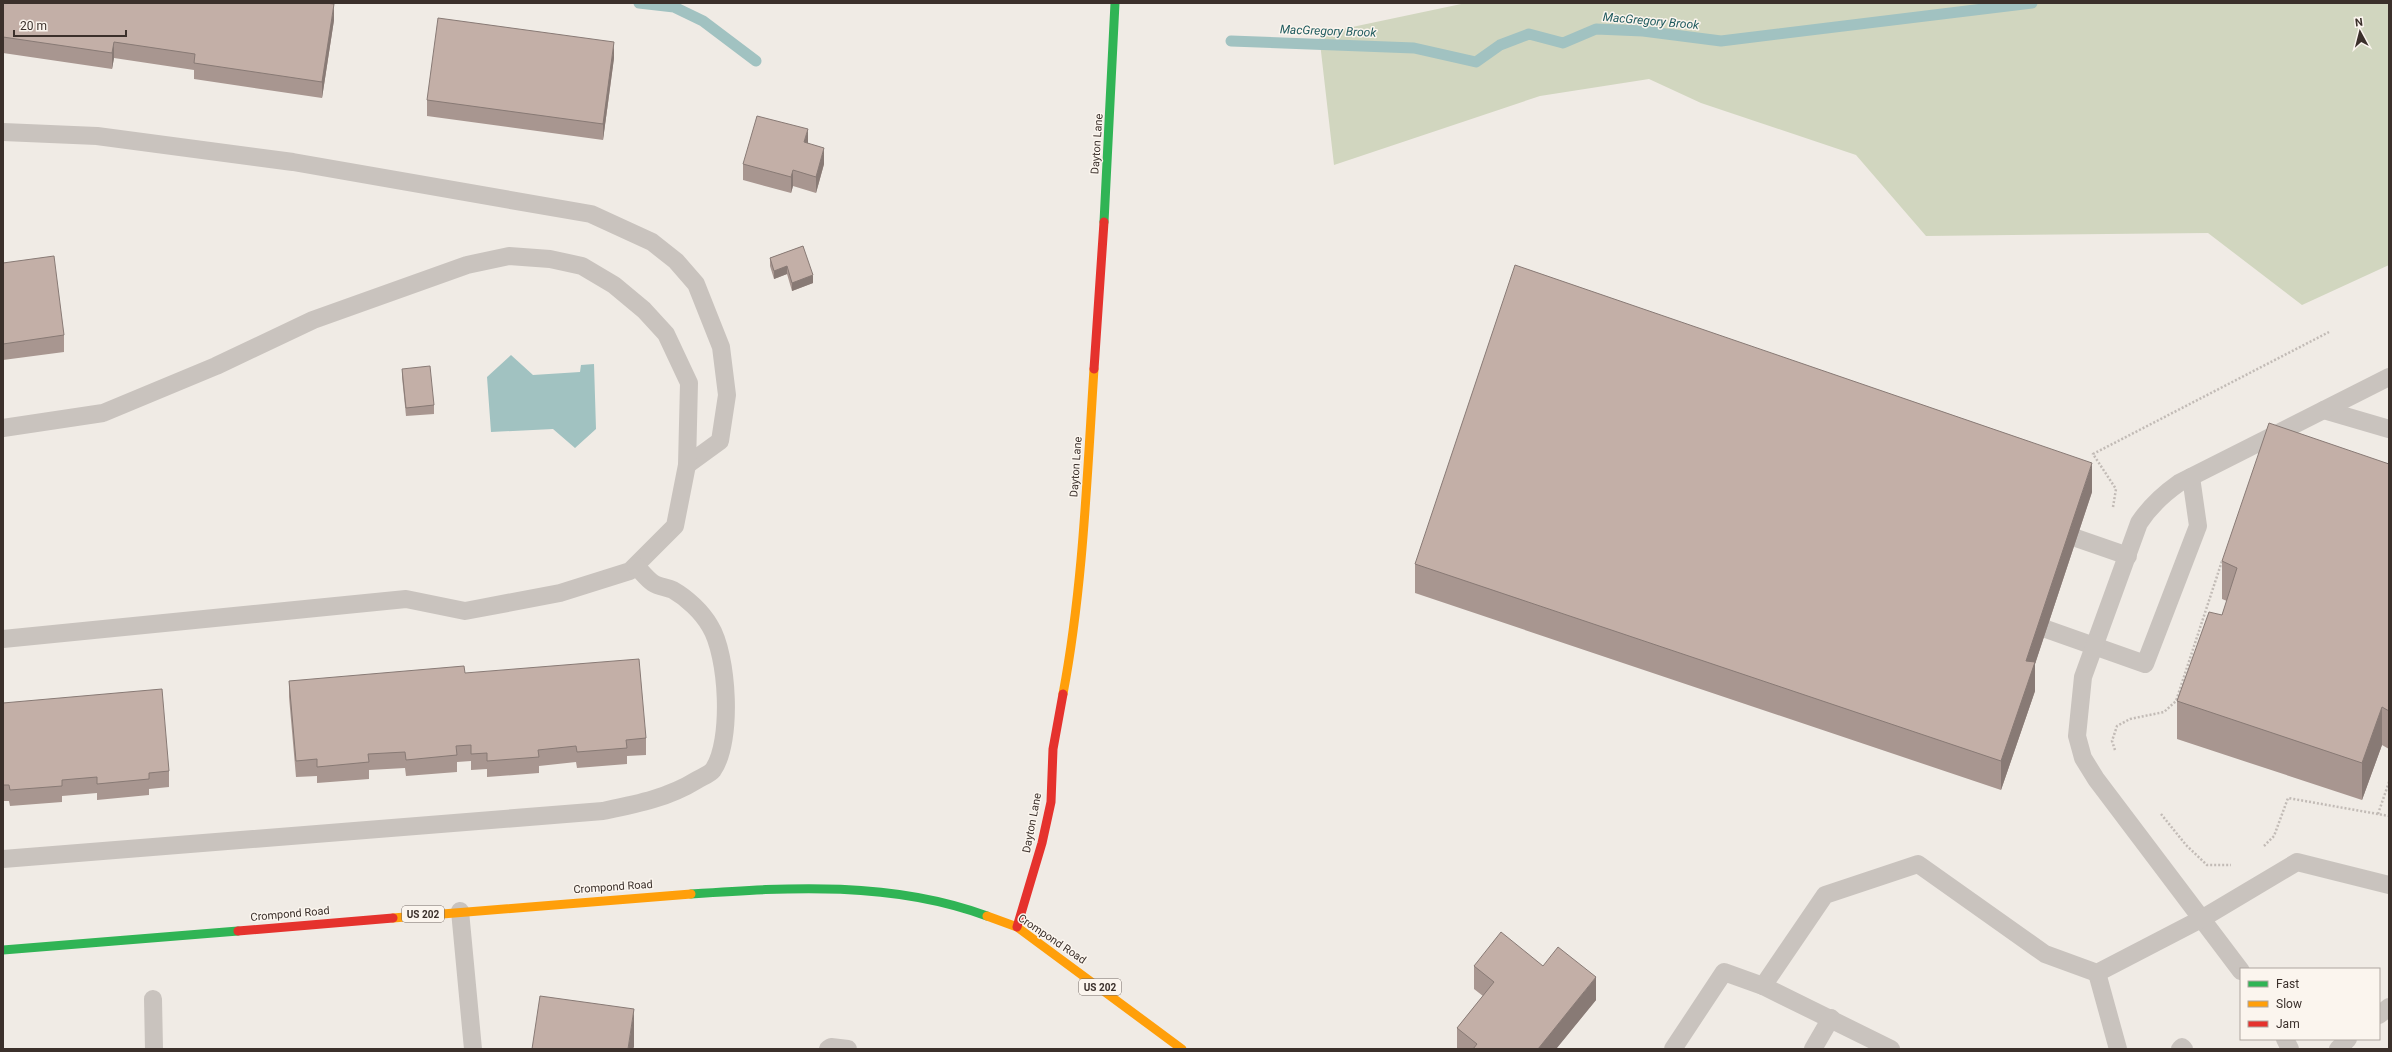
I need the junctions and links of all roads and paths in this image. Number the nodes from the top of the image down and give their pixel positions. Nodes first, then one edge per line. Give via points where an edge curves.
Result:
1 (1115, 3) edge
2 (3, 132) edge
3 (2329, 332) dead end
4 (2389, 377) edge
5 (2324, 410) junction
6 (3, 428) edge
7 (2389, 429) edge
8 (687, 465) junction
9 (2191, 477) junction
10 (2112, 510) dead end
11 (2076, 538) edge
12 (2128, 556) junction
13 (2223, 559) edge
14 (636, 566) junction
15 (2046, 629) edge
16 (3, 639) edge
17 (2094, 647) junction
18 (2116, 755) dead end
19 (2389, 782) edge
20 (2158, 809) dead end
21 (2378, 814) junction
22 (2389, 816) edge
23 (2258, 851) dead end
24 (3, 859) edge
25 (2234, 865) dead end
26 (2389, 885) edge
27 (460, 911) junction
28 (2203, 918) junction
29 (1017, 927) junction
30 (3, 950) edge
31 (2240, 970) edge
32 (2097, 973) junction
33 (1763, 986) junction
34 (153, 999) dead end
35 (2389, 1007) edge
36 (2380, 1014) edge
37 (1831, 1018) junction
38 (2286, 1040) edge
39 (2347, 1040) edge
40 (154, 1049) edge
41 (473, 1049) edge
42 (828, 1049) edge
43 (848, 1049) edge
44 (1182, 1049) edge
45 (1673, 1049) edge
46 (1813, 1049) edge
47 (1891, 1049) edge
48 (2118, 1049) edge
49 (2180, 1049) edge
50 (2184, 1049) edge
51 (2290, 1049) edge
52 (2338, 1049) edge

1 - 29 main road, Dayton Lane via 1111,108 1085,503 1070,657 1053,749 1051,802 1042,843
2 - 8 lane via 97,136 293,162 591,214 652,242 676,262 696,284 721,348 727,395 720,441
3 - 10 path via 2093,454 2116,489
4 - 5 lane
5 - 7 lane
5 - 9 lane
6 - 8 lane via 103,413 216,366 313,320 460,267 509,256 550,259 582,266 614,285 644,310 666,334 689,383
8 - 14 lane via 675,526
9 - 12 lane via 2161,495 2149,508
9 - 17 lane via 2198,526 2145,664
11 - 12 lane
12 - 17 lane
13 - 18 path via 2176,701 2164,712 2130,718 2117,726 2112,741
14 - 16 lane via 630,571 560,593 465,611 406,599
14 - 24 lane via 653,583 673,591 694,606 710,626 718,652 727,695 727,719 720,752 712,771 685,787 654,801 603,811
15 - 17 lane
17 - 28 lane via 2084,677 2077,736 2083,758 2096,779
19 - 21 path
20 - 25 path via 2186,845 2207,865
21 - 22 path
21 - 23 path via 2288,798 2274,836
26 - 28 lane via 2297,862
27 - 29 main road, Crompond Road / US 202 via 781,888 844,889 900,894 957,905
27 - 30 main road, Crompond Road / US 202
27 - 41 lane
28 - 31 lane
28 - 32 lane
29 - 44 main road, Crompond Road / US 202
32 - 33 lane via 2045,954 1918,864 1825,895
32 - 48 lane
33 - 37 lane
33 - 45 lane via 1724,972
34 - 40 lane
35 - 36 lane
37 - 46 lane
37 - 47 lane
38 - 51 lane
39 - 52 lane
42 - 43 lane
49 - 50 lane

